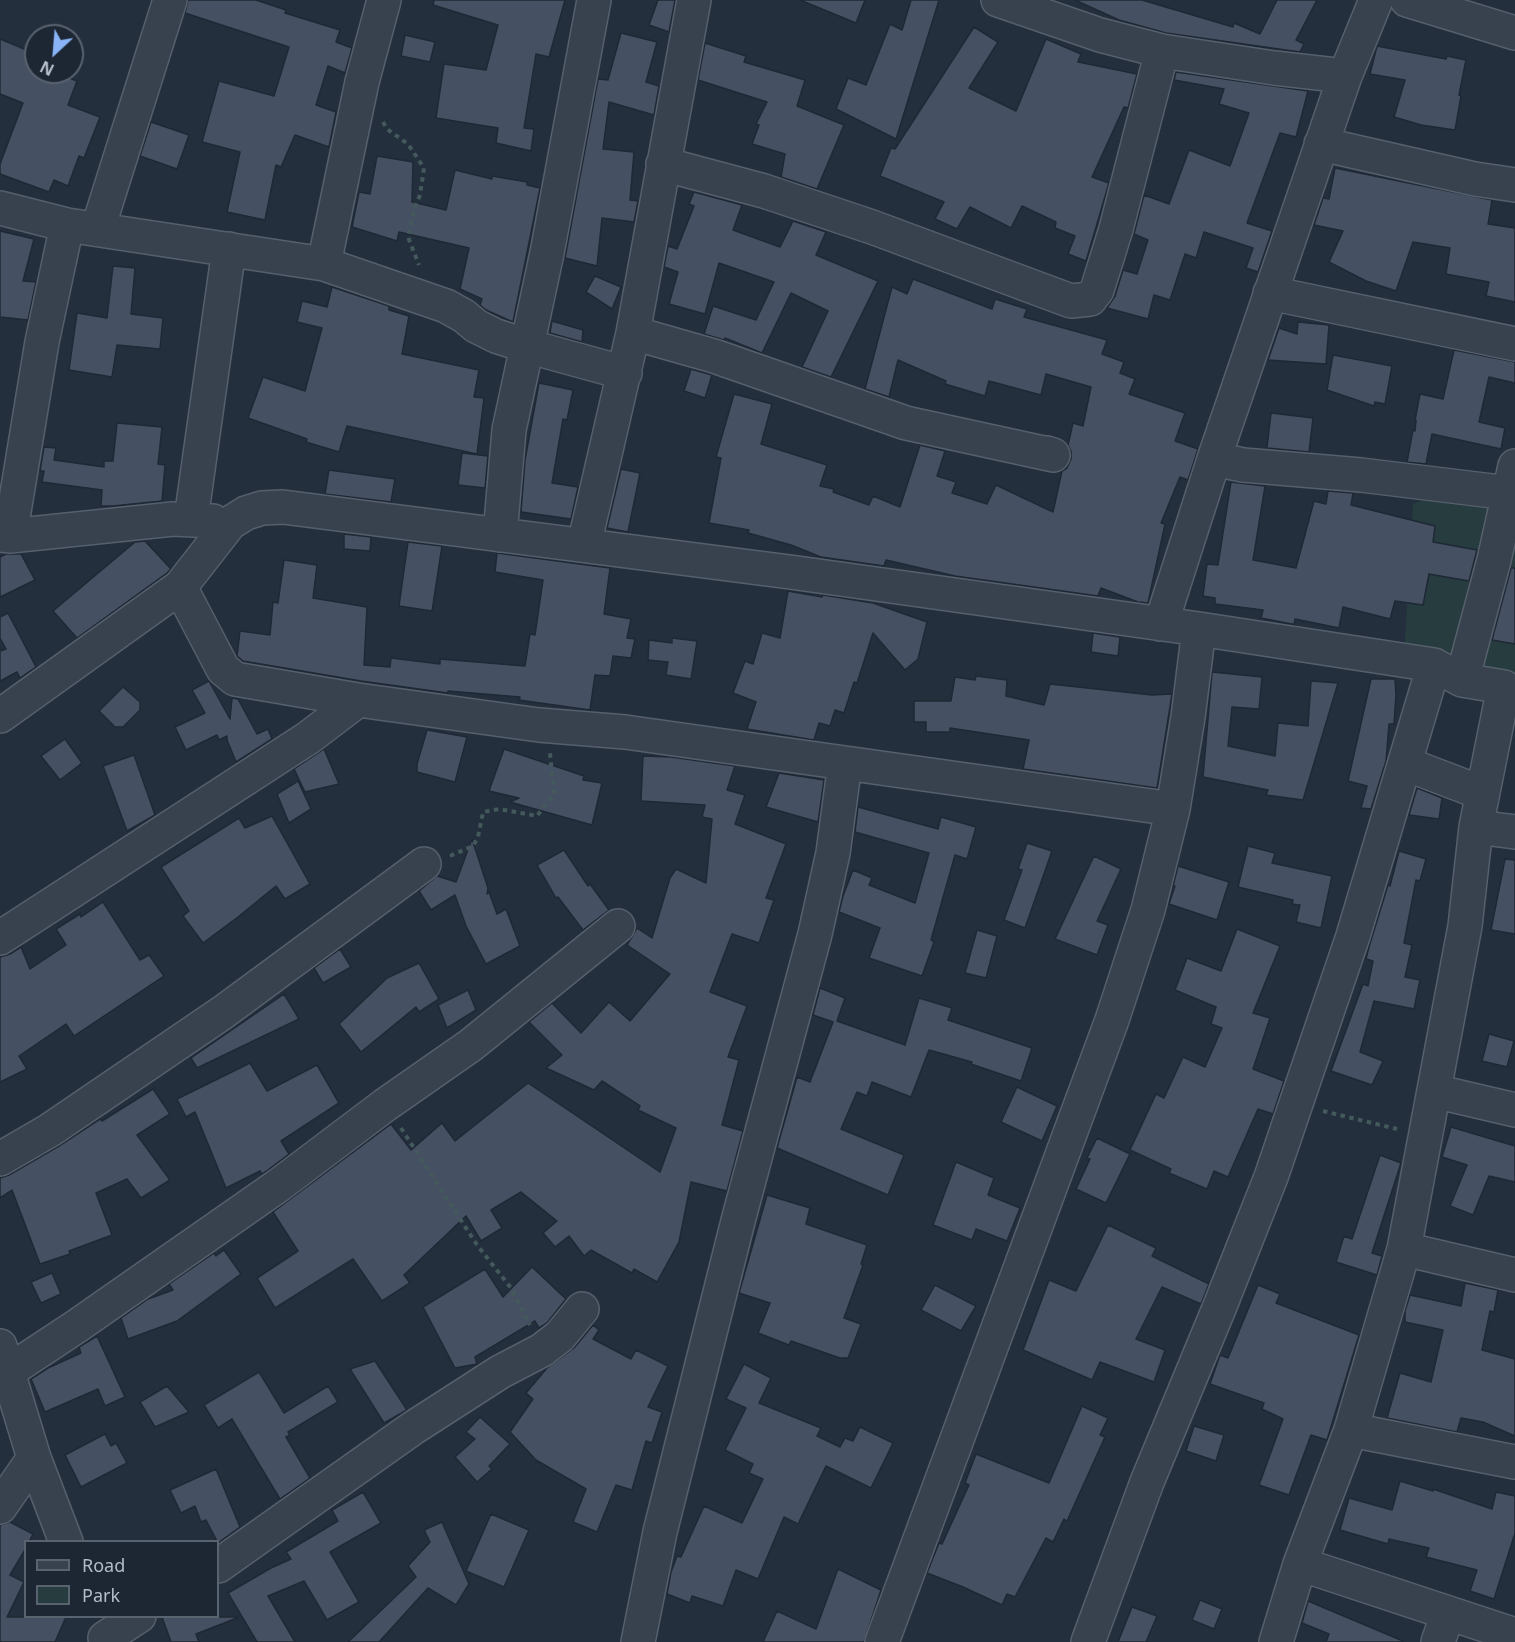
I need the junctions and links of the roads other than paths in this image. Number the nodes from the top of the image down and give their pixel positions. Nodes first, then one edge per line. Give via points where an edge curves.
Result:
1 (170, 0) edge
2 (384, 0) edge
3 (594, 0) edge
4 (694, 0) edge
5 (1376, 0) edge
6 (1407, 0) edge
7 (1009, 2) edge
8 (1515, 33) edge
9 (1162, 51) junction
10 (1345, 76) junction
11 (1321, 144) junction
12 (663, 164) junction
13 (1515, 185) edge
14 (0, 208) edge
15 (82, 227) junction
16 (229, 249) junction
17 (324, 264) junction
18 (1270, 293) junction
19 (633, 333) junction
20 (1515, 344) edge
21 (527, 346) junction
22 (625, 373) junction
23 (1047, 453) dead end
24 (1214, 459) junction
25 (1512, 480) edge
26 (191, 519) junction
27 (230, 523) junction
28 (500, 535) junction
29 (5, 536) edge
30 (584, 546) junction
31 (180, 587) junction
32 (1161, 624) junction
33 (1199, 629) junction
34 (1448, 672) junction
35 (1510, 688) edge
36 (358, 700) junction
37 (0, 716) edge
38 (845, 763) junction
39 (1406, 764) junction
40 (1482, 793) junction
41 (1173, 809) junction
42 (1476, 827) junction
43 (1515, 832) edge
44 (424, 864) road end
45 (618, 926) dead end
46 (0, 938) edge
47 (1434, 1090) junction
48 (1515, 1110) edge
49 (0, 1159) edge
50 (1404, 1249) junction
51 (1515, 1275) edge
52 (582, 1309) dead end
53 (4, 1358) edge
54 (1351, 1430) junction
55 (34, 1458) junction
56 (1515, 1462) edge
57 (0, 1507) edge
58 (65, 1540) edge
59 (1300, 1564) junction
60 (219, 1565) edge
61 (136, 1618) edge
62 (1443, 1628) edge
63 (99, 1631) edge
64 (1515, 1635) edge
65 (638, 1642) edge
66 (882, 1642) edge
67 (1089, 1642) edge
68 (1276, 1642) edge

1 - 15 street
2 - 17 street via 362,82
3 - 21 street
4 - 12 street
5 - 10 street
6 - 8 street
7 - 9 street via 1100,35
9 - 10 street
9 - 12 street via 1116,229 1097,290 1090,299 1071,301 872,227 764,191
10 - 11 street
11 - 13 street
11 - 18 street
12 - 19 street
14 - 15 street
15 - 16 street
15 - 29 street via 42,342
16 - 17 street
16 - 26 street
17 - 21 street via 446,306 496,336
18 - 20 street
18 - 24 street
19 - 22 street
19 - 23 street via 714,356 906,423 1053,455
21 - 22 street
21 - 28 street via 509,430
22 - 30 street
24 - 25 street via 1361,476
24 - 32 street
25 - 34 street via 1494,560
26 - 27 street
26 - 29 street
27 - 28 street via 262,508 283,507
27 - 31 street
28 - 30 street
30 - 32 street
31 - 36 street via 228,675
31 - 37 street
32 - 33 street
33 - 34 street
33 - 41 street
34 - 35 street
34 - 39 street
35 - 40 street
36 - 38 street
36 - 46 street via 308,738
38 - 41 street
38 - 65 street via 833,854 660,1532
39 - 40 street
39 - 67 street via 1353,936 1271,1177 1147,1482
40 - 42 street
41 - 66 street via 1148,910 1112,1020
42 - 43 street
42 - 47 street via 1464,926
44 - 49 street via 222,1012 50,1130
45 - 53 street via 471,1045 279,1185 77,1326
47 - 48 street
47 - 50 street
50 - 51 street
50 - 54 street
52 - 60 street via 560,1336 542,1350 413,1428
53 - 55 street
54 - 56 street
54 - 59 street
55 - 57 street
55 - 58 street
59 - 62 street
59 - 68 street
61 - 63 street
62 - 64 street

